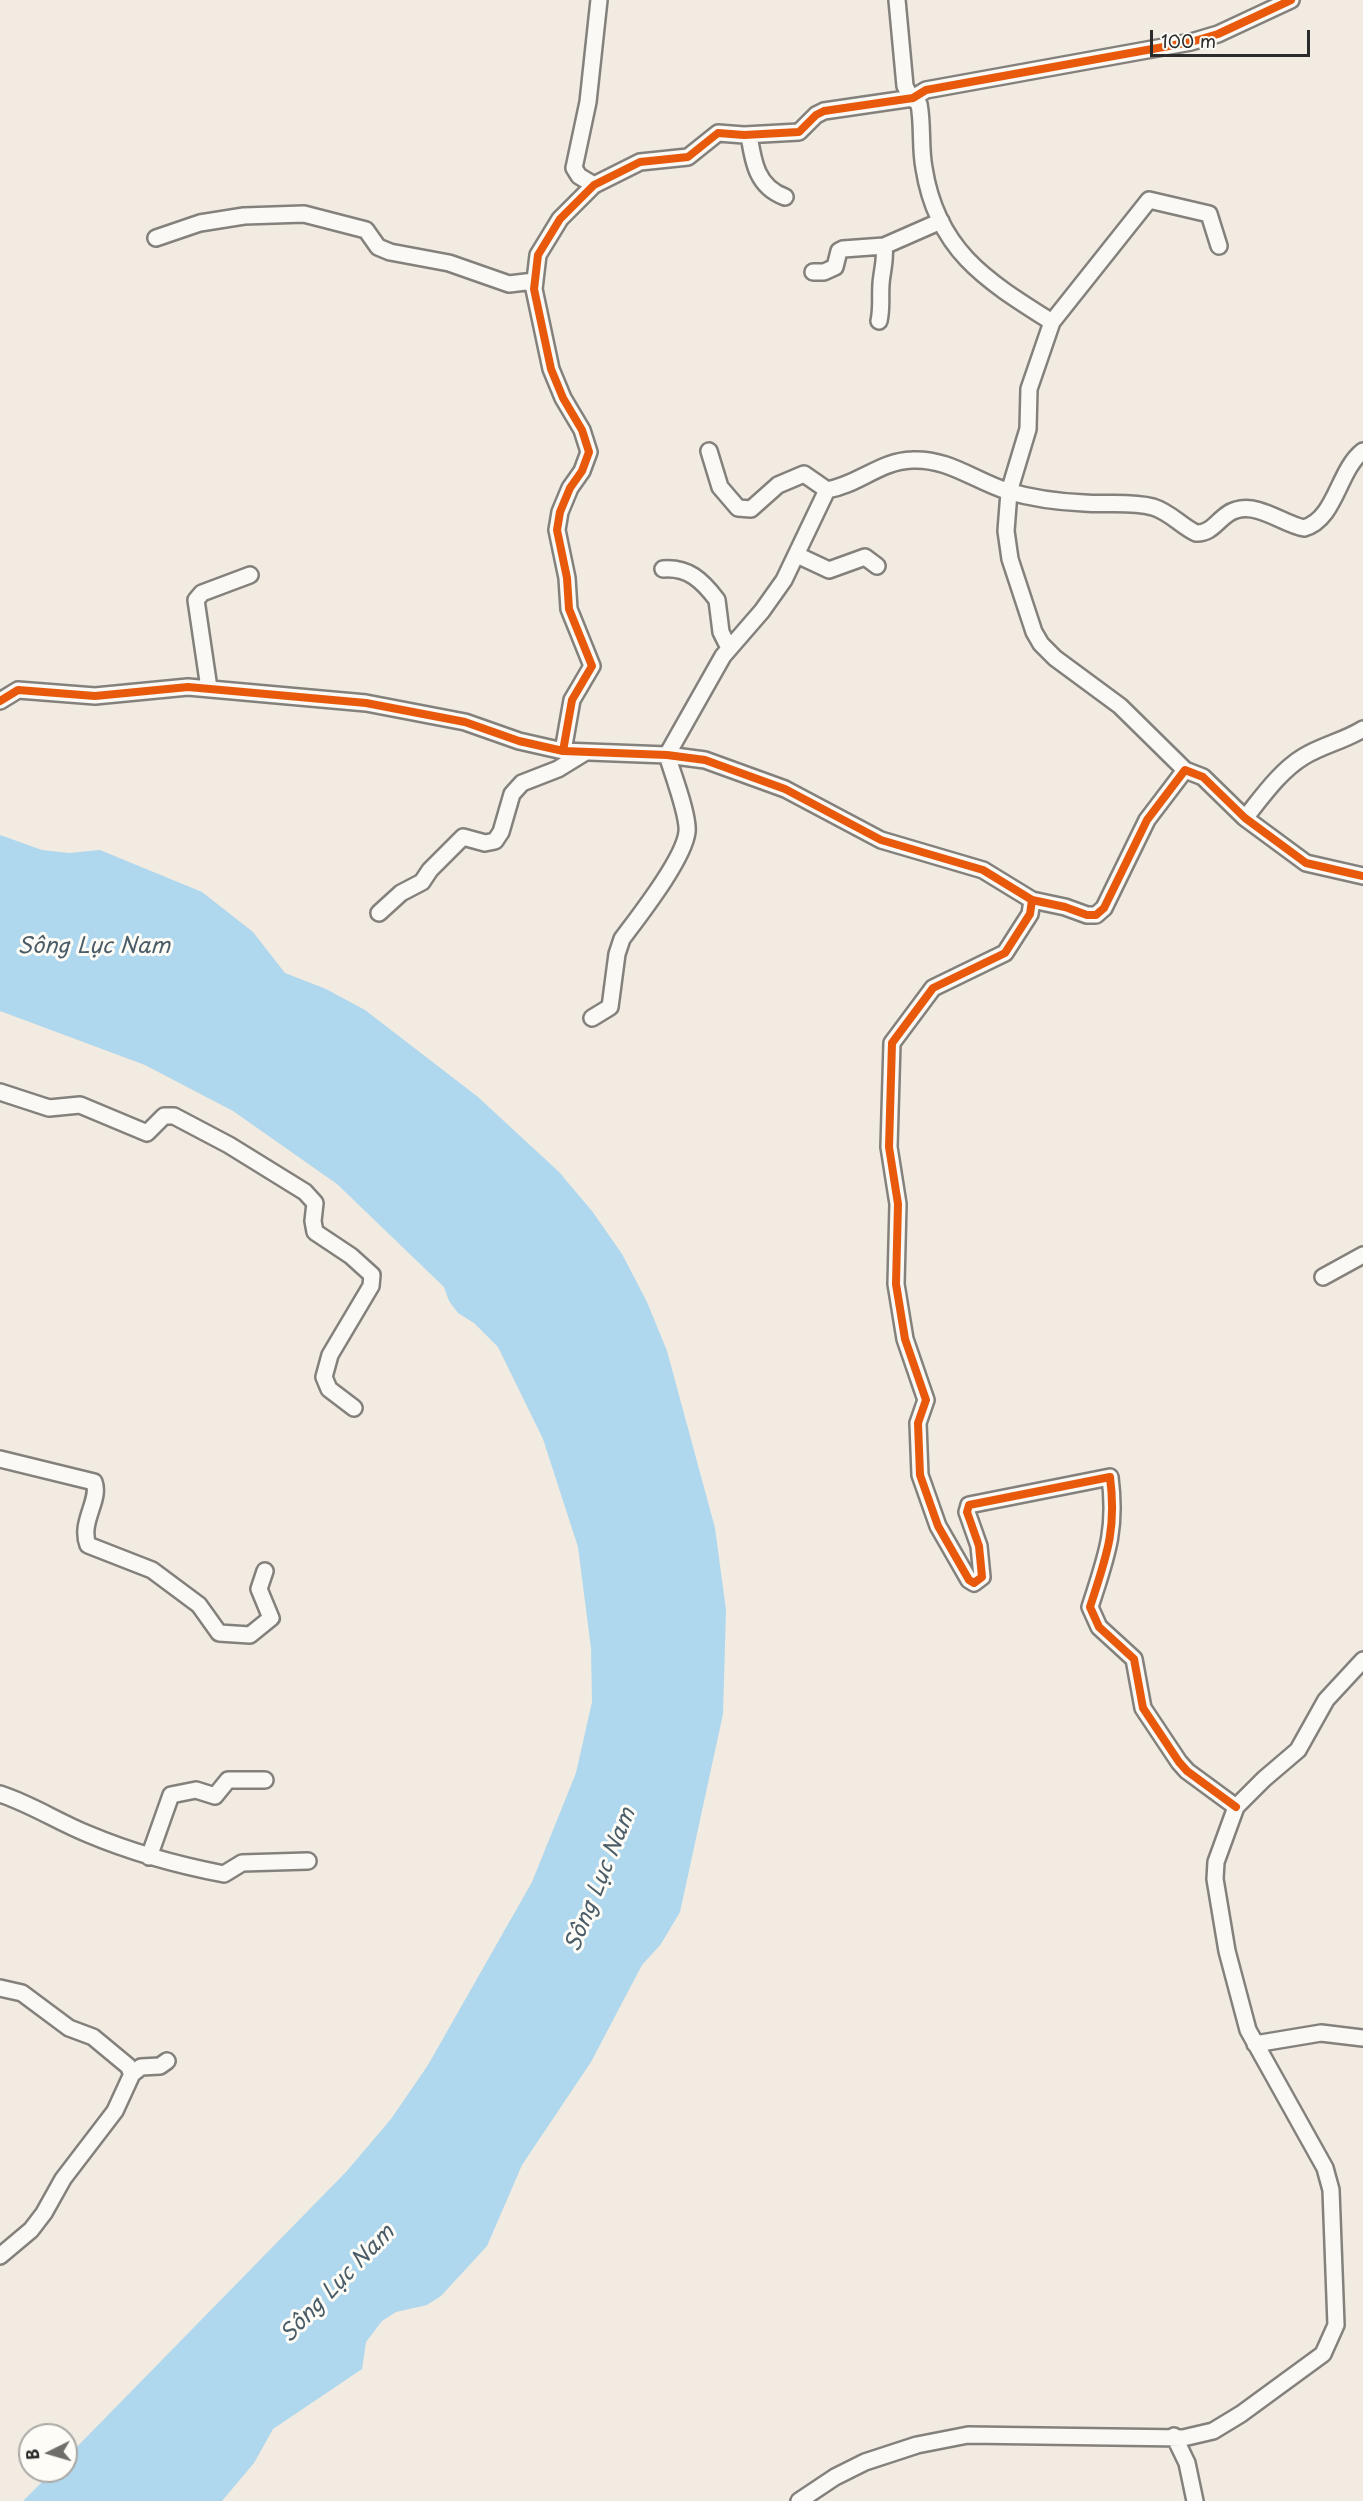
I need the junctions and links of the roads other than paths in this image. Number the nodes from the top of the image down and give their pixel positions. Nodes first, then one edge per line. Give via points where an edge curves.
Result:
1 (599, 0) edge
2 (897, 0) edge
3 (1291, 0) edge
4 (913, 98) junction
5 (749, 135) junction
6 (594, 185) junction
7 (786, 197) dead end
8 (941, 221) junction
9 (156, 238) dead end
10 (884, 246) junction
11 (1219, 246) dead end
12 (813, 272) dead end
13 (534, 281) junction
14 (879, 321) dead end
15 (1052, 322) junction
16 (709, 451) dead end
17 (1363, 451) edge
18 (827, 490) junction
19 (1009, 492) junction
20 (797, 555) junction
21 (877, 566) dead end
22 (663, 569) dead end
23 (250, 575) dead end
24 (729, 648) junction
25 (209, 688) junction
26 (0, 701) edge
27 (1363, 729) edge
28 (563, 751) junction
29 (584, 753) junction
30 (667, 755) junction
31 (1185, 770) junction
32 (1245, 818) junction
33 (1363, 876) edge
34 (1032, 900) junction
35 (379, 914) dead end
36 (592, 1018) dead end
37 (0, 1092) edge
38 (1363, 1255) edge
39 (1323, 1277) dead end
40 (354, 1408) dead end
41 (0, 1459) edge
42 (265, 1571) dead end
43 (1363, 1660) edge
44 (265, 1780) dead end
45 (0, 1794) edge
46 (1236, 1807) junction
47 (149, 1857) junction
48 (309, 1861) dead end
49 (0, 1988) edge
50 (1363, 2038) edge
51 (1255, 2044) junction
52 (167, 2061) dead end
53 (132, 2074) junction
54 (0, 2256) edge
55 (1174, 2436) junction
56 (799, 2501) edge
57 (1195, 2501) edge

1 - 6 street via 588,102 574,168 579,177
2 - 4 street via 905,86
3 - 4 street via 1198,40 926,90
4 - 5 street via 824,111 799,132
4 - 8 street via 920,107 927,186
5 - 6 street via 718,133 688,156 640,162
5 - 7 street via 752,156 764,185
6 - 13 street via 560,219 543,245
8 - 10 street
8 - 15 street via 970,266
9 - 13 street via 211,221 304,214 366,230 378,247 390,252 449,264 500,282
10 - 12 street via 843,249 835,267
10 - 14 street
11 - 15 street via 1209,214 1149,200
13 - 28 street via 551,369 590,452 570,488 557,530 569,609 592,666 572,700
15 - 19 street via 1031,378 1028,429
16 - 18 street via 720,487 738,508 751,509 778,484 804,474
17 - 19 street via 1351,462 1320,518 1304,528 1257,511 1239,509 1228,513 1208,531 1196,533 1154,507 1084,503
18 - 19 street via 848,486 890,464 915,459 936,462
18 - 20 street
19 - 31 street via 1007,549 1041,644 1120,706
20 - 21 street via 829,570 865,557
20 - 24 street via 766,606
22 - 24 street via 685,570 714,596 721,632
23 - 25 street via 202,593 196,600
24 - 30 street
25 - 26 street via 177,687 95,696 18,690
25 - 28 street via 366,703 456,720
27 - 32 street via 1304,756
28 - 29 street
29 - 30 street
29 - 35 street via 558,769 522,783 512,794 495,841 485,843 463,837 422,882 401,893
30 - 34 street via 714,762 747,773 800,796 881,840 983,870
30 - 36 street via 686,822 685,839 622,939 610,1007
31 - 32 street via 1210,781
31 - 34 street via 1147,820 1101,912 1087,915
32 - 33 street via 1311,866
34 - 46 street via 1030,914 1005,954 933,988 890,1050 889,1147 898,1204 896,1284 905,1339 926,1401 918,1423 921,1485 938,1526 975,1584 982,1577 982,1561 967,1512 969,1505 1110,1476 1111,1543 1090,1607 1093,1617 1134,1659 1143,1708 1183,1767
37 - 40 street via 49,1108 80,1105 147,1133 164,1116 174,1116 305,1192 315,1203 315,1232 372,1275 370,1286 330,1355 324,1377 329,1389
38 - 39 street
41 - 42 street via 94,1482 96,1489 84,1531 88,1545 152,1570 199,1605 219,1633 250,1635 271,1618 259,1589
43 - 46 street via 1326,1700 1298,1750
44 - 47 street via 228,1780 214,1796 196,1791 171,1795
45 - 47 street
46 - 51 street via 1216,1862 1215,1879 1227,1951
47 - 48 street via 224,1874 242,1863
49 - 53 street via 22,1993 69,2028 93,2037 128,2066
50 - 51 street via 1321,2033
51 - 55 street via 1325,2168 1331,2190 1336,2325 1323,2354 1241,2414 1213,2431 1183,2438
52 - 53 street via 159,2066 141,2067
53 - 54 street via 115,2111 63,2179 44,2213 31,2230
55 - 56 street via 1157,2439 968,2435 917,2445 865,2462
55 - 57 street via 1188,2463

